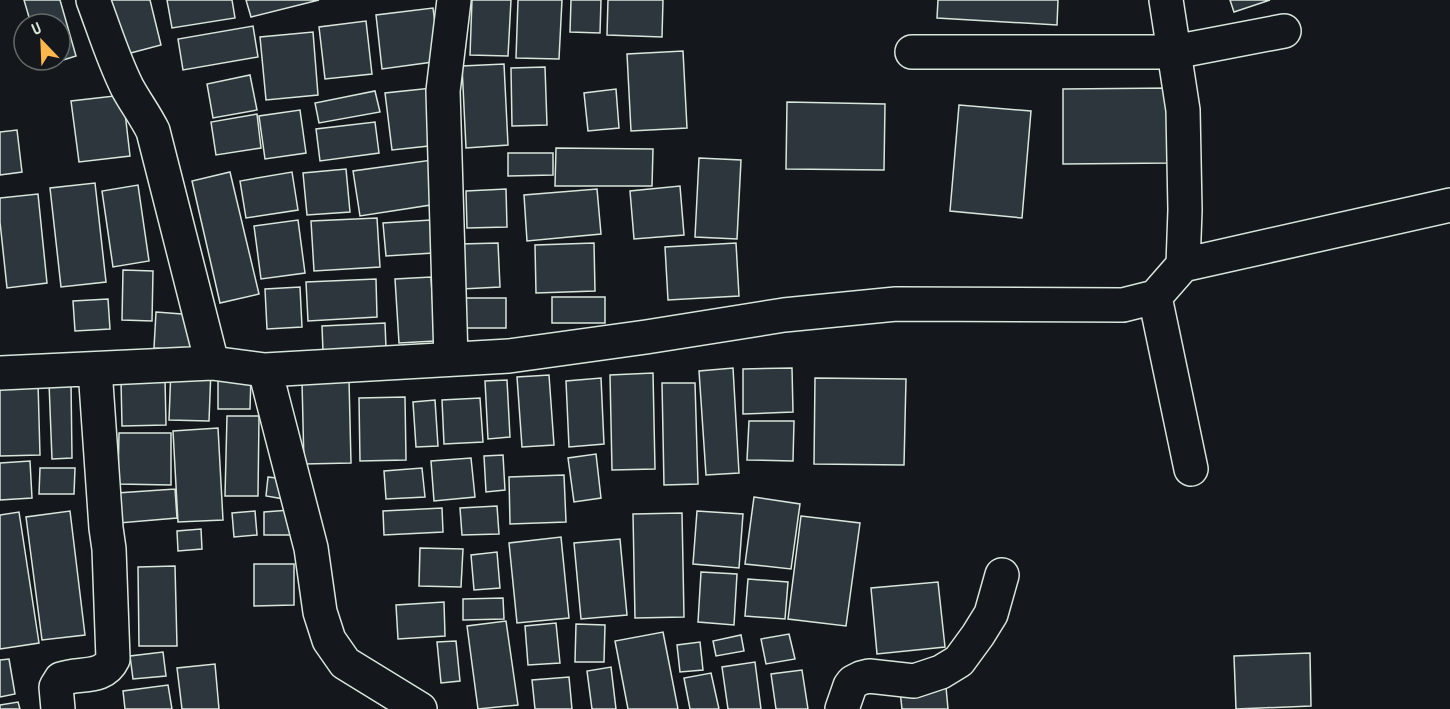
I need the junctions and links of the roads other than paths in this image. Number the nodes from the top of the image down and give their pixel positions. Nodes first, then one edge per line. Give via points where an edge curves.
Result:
1 (93, 0) edge
2 (454, 0) edge
3 (1166, 0) edge
4 (1284, 31) dead end
5 (912, 52) dead end
6 (1174, 52) junction
7 (1450, 206) edge
8 (1183, 265) junction
9 (1155, 297) junction
10 (451, 359) junction
11 (212, 363) junction
12 (95, 369) junction
13 (264, 370) junction
14 (0, 373) edge
15 (1191, 469) dead end
16 (1002, 575) dead end
17 (58, 709) edge
18 (420, 709) edge
19 (842, 709) edge

1 - 11 street via 128,89 153,131
2 - 10 street via 444,91
3 - 6 street
4 - 6 street
5 - 6 street
6 - 8 street via 1183,110
7 - 8 street
8 - 9 street
9 - 10 street via 1123,305 896,304 784,315 509,356
9 - 15 street
10 - 13 street
11 - 12 street
11 - 13 street
12 - 14 street
12 - 17 street via 113,659 104,671 61,679 56,687
13 - 18 street via 311,548 320,612 329,640 345,663
16 - 19 street via 991,614 959,662 914,681 869,675 861,678 850,686

